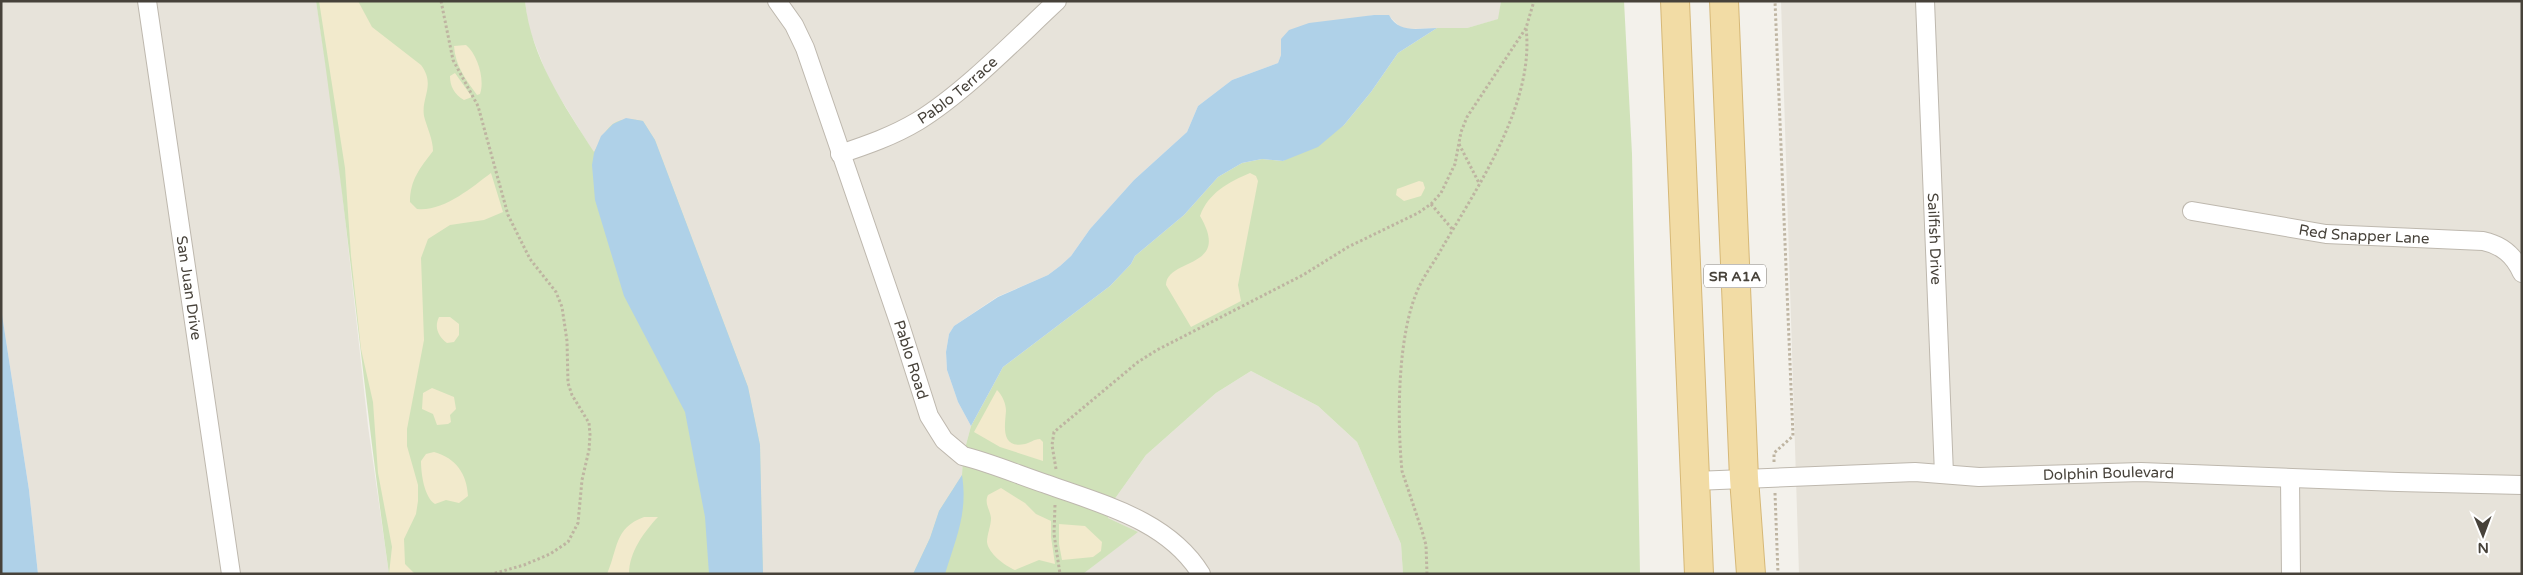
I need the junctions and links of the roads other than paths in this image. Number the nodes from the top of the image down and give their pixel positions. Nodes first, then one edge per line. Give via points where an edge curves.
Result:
1 (147, 1) edge
2 (778, 1) edge
3 (1057, 1) edge
4 (1675, 1) edge
5 (1724, 1) edge
6 (1925, 1) edge
7 (840, 154) junction
8 (2192, 211) dead end
9 (2522, 273) edge
10 (1944, 474) junction
11 (1744, 478) junction
12 (2290, 479) junction
13 (1695, 482) junction
14 (2522, 485) edge
15 (231, 574) edge
16 (1201, 574) edge
17 (1699, 574) edge
18 (1751, 574) edge
19 (2291, 574) edge

1 - 15 street, San Juan Drive
2 - 7 street, Pablo Road via 805,48
3 - 7 street, Pablo Terrace via 960,89 919,120 891,136
4 - 13 main road, SR A1A
5 - 11 main road, SR A1A
6 - 10 street, Sailfish Drive
7 - 16 street, Pablo Road via 929,416 944,440 963,456 1142,521 1179,548
8 - 9 street, Red Snapper Lane via 2326,234 2494,243 2508,252
10 - 11 street, Dolphin Boulevard via 1915,472
10 - 12 street, Dolphin Boulevard via 1979,477 2141,472
11 - 13 street, Dolphin Boulevard
11 - 18 main road, SR A1A
12 - 14 street, Dolphin Boulevard
12 - 19 street
13 - 17 main road, SR A1A

